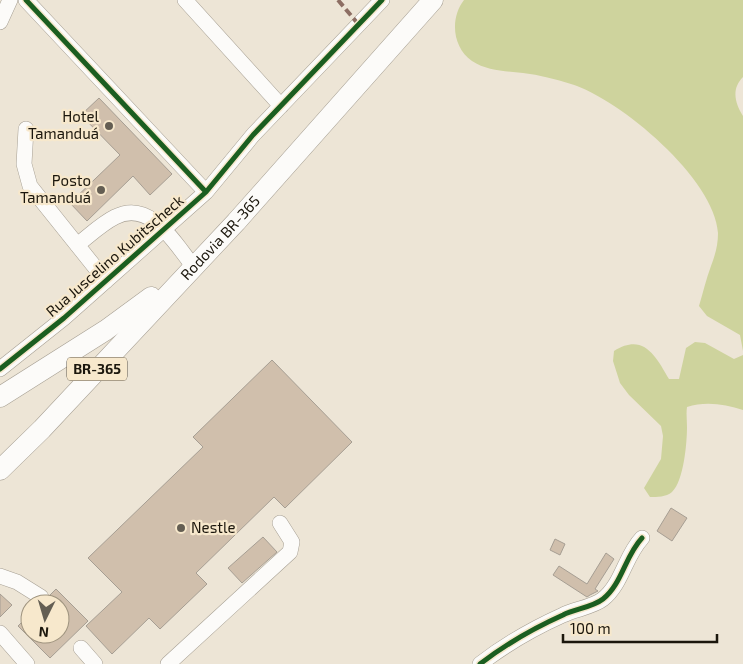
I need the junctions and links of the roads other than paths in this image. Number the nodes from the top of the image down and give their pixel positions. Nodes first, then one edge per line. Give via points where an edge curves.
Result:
1 (26, 0) edge
2 (185, 0) edge
3 (382, 0) edge
4 (433, 0) edge
5 (6, 4) edge
6 (0, 22) edge
7 (281, 106) junction
8 (26, 129) dead end
9 (206, 192) junction
10 (164, 230) junction
11 (77, 245) junction
12 (193, 266) junction
13 (106, 281) junction
14 (0, 369) edge
15 (0, 397) edge
16 (0, 470) edge
17 (280, 523) dead end
18 (642, 538) dead end
19 (0, 576) edge
20 (36, 594) edge
21 (0, 634) edge
22 (81, 648) dead end
23 (27, 664) edge
24 (95, 664) edge
25 (168, 664) edge
26 (480, 664) edge

1 - 9 street
2 - 7 street
3 - 7 street, Rua Juscelino Kubitscheck
4 - 12 main road, Rodovia BR-365 / BR-365
5 - 6 street
7 - 9 street, Rua Juscelino Kubitscheck via 252,135
8 - 11 street via 24,164 30,186
9 - 10 street, Rua Juscelino Kubitscheck
10 - 11 street via 148,216 138,212 123,213
10 - 12 street
10 - 13 street, Rua Juscelino Kubitscheck
11 - 13 street
12 - 15 main road, BR-365 via 106,330
12 - 16 main road, Rodovia BR-365 / BR-365 via 49,422
13 - 14 street, Rua Juscelino Kubitscheck
17 - 25 street via 292,542 290,552
18 - 26 street via 630,552 614,587 600,601 544,624
19 - 20 street
21 - 23 street
22 - 24 street

